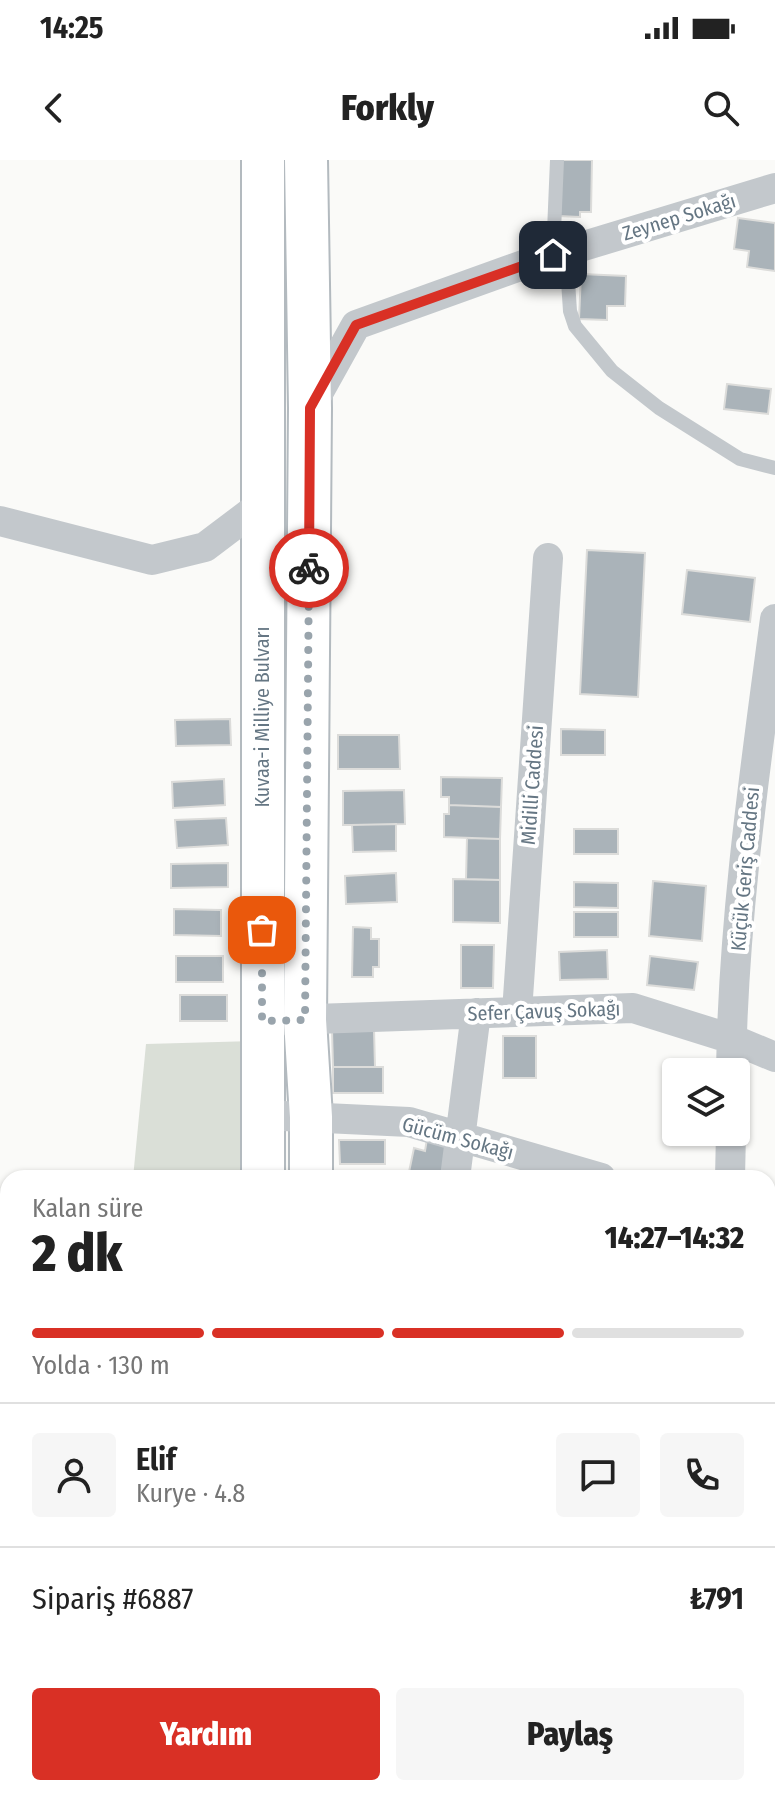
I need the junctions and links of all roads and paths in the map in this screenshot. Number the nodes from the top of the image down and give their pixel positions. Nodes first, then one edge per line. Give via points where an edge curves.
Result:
1 (263, 160) edge
2 (306, 160) edge
3 (557, 160) edge
4 (775, 188) edge
5 (559, 253) junction
6 (310, 408) junction
7 (775, 468) edge
8 (262, 504) junction
9 (0, 521) edge
10 (548, 558) dead end
11 (775, 619) edge
12 (517, 1012) junction
13 (476, 1013) junction
14 (305, 1020) junction
15 (262, 1021) junction
16 (732, 1039) junction
17 (775, 1057) edge
18 (731, 1058) edge
19 (262, 1115) junction
20 (311, 1117) junction
21 (462, 1138) junction
22 (731, 1146) edge
23 (263, 1170) edge
24 (311, 1170) edge
25 (456, 1170) edge
26 (573, 1170) edge
27 (730, 1170) edge

1 - 8 main road, Kuvaa-i Milliye Bulvarı
2 - 6 main road
3 - 5 lane
4 - 5 street, Zeynep Sokağı
5 - 6 street, Zeynep Sokağı via 356,325
5 - 7 lane via 575,326 612,371 740,459
6 - 14 main road
8 - 9 street via 205,547 152,560
8 - 15 main road, Kuvaa-i Milliye Bulvarı
10 - 12 street, Midilli Caddesi
11 - 16 street, Küçük Geriş Caddesi via 747,821
12 - 13 street, Sefer Çavuş Sokağı
12 - 16 street, Sefer Çavuş Sokağı via 633,1008
13 - 14 street, Sefer Çavuş Sokağı
13 - 21 street
14 - 15 street, Sefer Çavuş Sokağı
14 - 20 main road
15 - 19 main road, Kuvaa-i Milliye Bulvarı
16 - 17 street, Sefer Çavuş Sokağı
16 - 18 street, Küçük Geriş Caddesi
19 - 20 street, Gücüm Sokağı
19 - 23 main road, Kuvaa-i Milliye Bulvarı
20 - 21 street, Gücüm Sokağı via 409,1122
20 - 24 main road
21 - 25 street
21 - 26 street, Gücüm Sokağı
22 - 27 street

